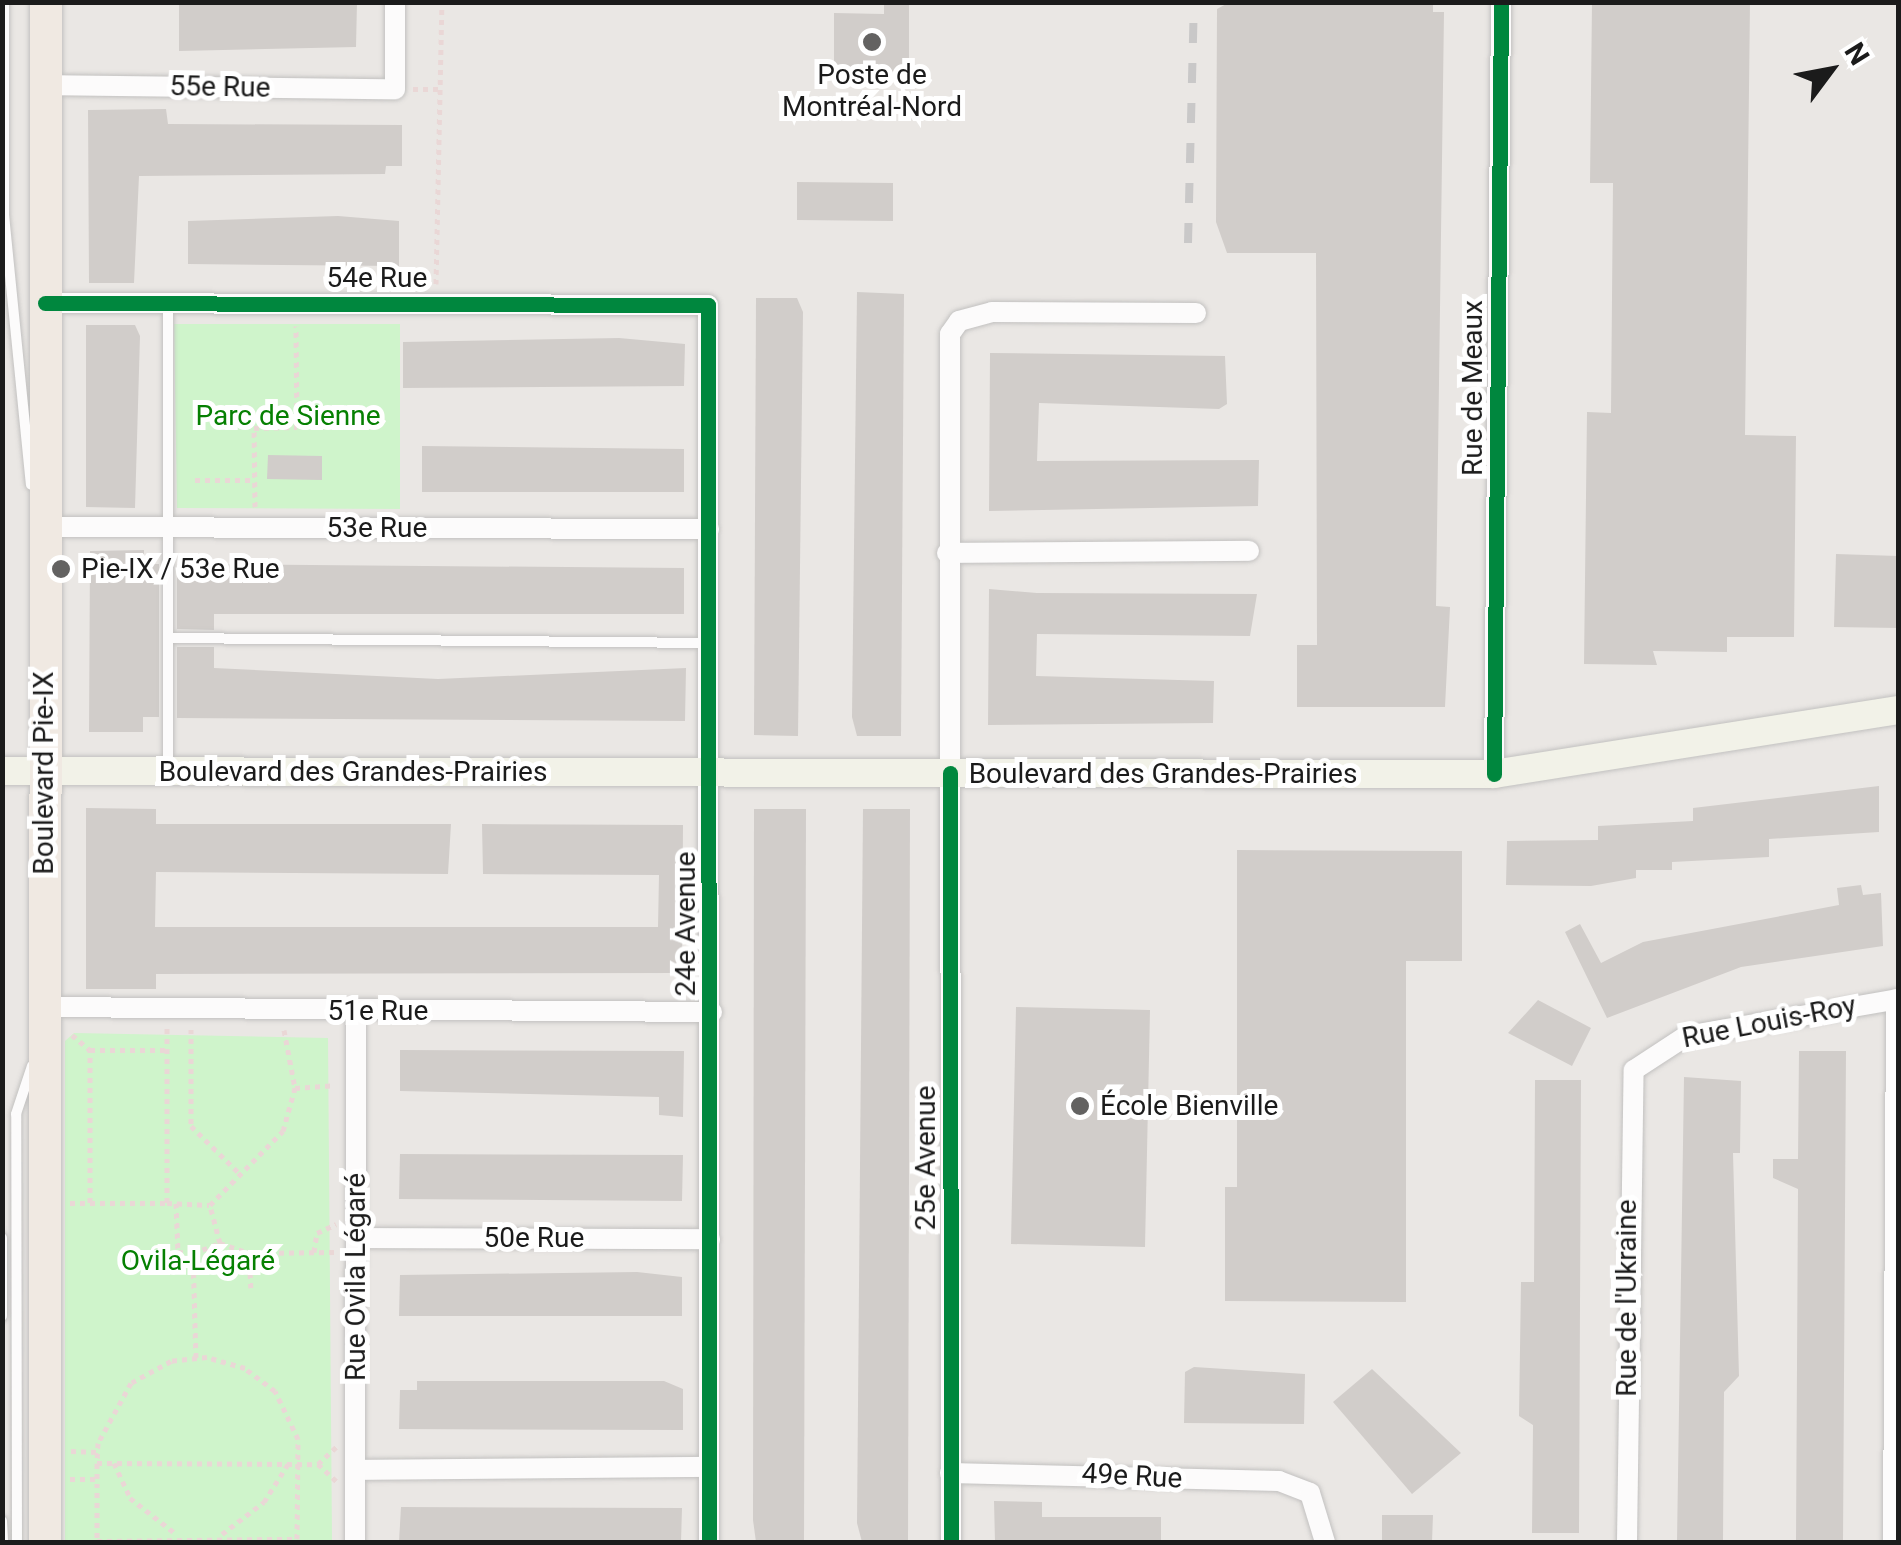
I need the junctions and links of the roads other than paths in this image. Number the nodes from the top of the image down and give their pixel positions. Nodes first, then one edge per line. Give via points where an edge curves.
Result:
1 (4, 2) edge
2 (46, 2) edge
3 (396, 2) edge
4 (1501, 2) edge
5 (46, 85) junction
6 (3, 218) edge
7 (45, 303) junction
8 (168, 303) junction
9 (708, 305) joint
10 (1196, 313) dead end
11 (45, 527) junction
12 (171, 527) junction
13 (709, 529) junction
14 (1249, 551) dead end
15 (947, 553) junction
16 (45, 570) junction
17 (170, 638) junction
18 (710, 643) junction
19 (1898, 710) edge
20 (2, 771) edge
21 (168, 771) junction
22 (44, 772) junction
23 (710, 773) junction
24 (950, 773) junction
25 (1494, 774) junction
26 (1897, 999) edge
27 (356, 1011) junction
28 (712, 1012) junction
29 (51, 1021) junction
30 (1642, 1058) joint
31 (2, 1238) edge
32 (357, 1238) junction
33 (710, 1238) junction
34 (2, 1316) edge
35 (709, 1467) junction
36 (355, 1470) junction
37 (950, 1473) junction
38 (2, 1521) edge
39 (3, 1542) edge
40 (18, 1542) edge
41 (45, 1542) edge
42 (355, 1542) edge
43 (708, 1542) edge
44 (951, 1542) edge
45 (1325, 1542) edge
46 (1627, 1542) edge
47 (1893, 1542) edge

1 - 6 lane
2 - 5 main road, Boulevard Pie-IX
3 - 5 street, 55e Rue via 395,88
4 - 25 street, Rue de Meaux
5 - 7 main road, Boulevard Pie-IX
6 - 16 lane via 15,380
7 - 8 street, 54e Rue
7 - 11 main road, Boulevard Pie-IX
8 - 9 street, 54e Rue
8 - 12 lane
9 - 13 street, 24e Avenue
10 - 15 street, 25e Avenue via 992,312 958,321 950,334
11 - 12 street, 53e Rue
11 - 16 main road, Boulevard Pie-IX
12 - 13 street, 53e Rue
12 - 17 lane
13 - 18 street, 24e Avenue
14 - 15 street
15 - 24 street, 25e Avenue
16 - 22 main road, Boulevard Pie-IX
17 - 18 lane
17 - 21 lane
18 - 23 street, 24e Avenue
19 - 25 main road, Boulevard des Grandes-Prairies
20 - 22 main road, Boulevard des Grandes-Prairies
21 - 22 main road, Boulevard des Grandes-Prairies
21 - 23 main road, Boulevard des Grandes-Prairies
22 - 29 main road, Boulevard Pie-IX
23 - 24 main road, Boulevard des Grandes-Prairies
23 - 28 street, 24e Avenue
24 - 25 main road, Boulevard des Grandes-Prairies
24 - 37 street, 25e Avenue
26 - 30 street, Rue Louis-Roy via 1686,1036
26 - 47 street
27 - 28 street, 51e Rue
27 - 29 street, 51e Rue via 168,1010
27 - 32 street, Rue Ovila Légaré
28 - 33 street, 24e Avenue
29 - 40 lane via 16,1114
29 - 41 main road, Boulevard Pie-IX
30 - 46 street, Rue de l'Ukraine via 1627,1088
31 - 34 lane
32 - 33 street, 50e Rue
32 - 36 street, Rue Ovila Légaré
33 - 35 street, 24e Avenue
35 - 36 street
35 - 43 street, 24e Avenue
36 - 42 street, Rue Ovila Légaré
37 - 44 street, 25e Avenue
37 - 45 street, 49e Rue via 1279,1481 1310,1493
38 - 39 lane

